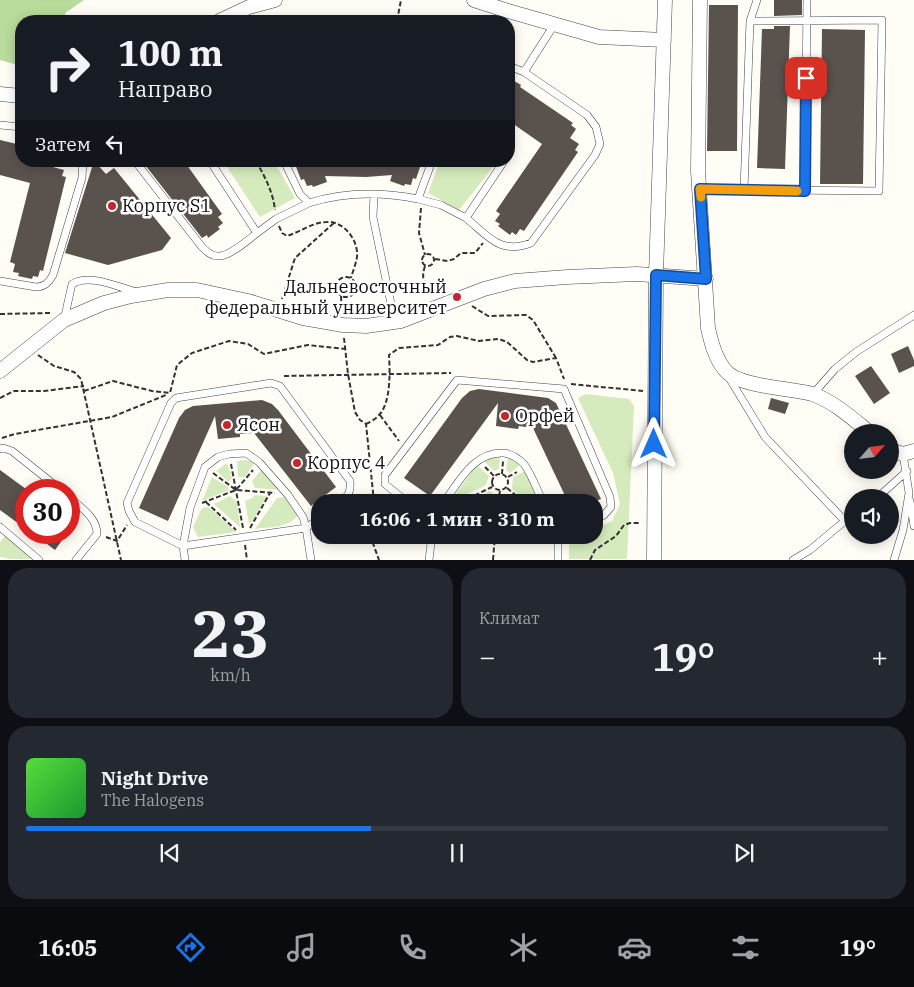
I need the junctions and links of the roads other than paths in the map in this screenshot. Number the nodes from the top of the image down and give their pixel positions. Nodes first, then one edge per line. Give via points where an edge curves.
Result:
1 (275, 0) edge
2 (474, 0) edge
3 (496, 0) edge
4 (700, 0) edge
5 (757, 0) edge
6 (807, 0) edge
7 (663, 2) edge
8 (508, 11) junction
9 (232, 15) edge
10 (750, 21) junction
11 (807, 21) junction
12 (554, 25) junction
13 (664, 40) junction
14 (515, 68) edge
15 (524, 72) junction
16 (0, 94) edge
17 (15, 95) edge
18 (0, 125) edge
19 (15, 127) edge
20 (82, 167) edge
21 (140, 167) edge
22 (214, 167) edge
23 (287, 167) edge
24 (430, 167) edge
25 (500, 167) edge
26 (700, 189) junction
27 (744, 190) junction
28 (805, 191) junction
29 (374, 194) junction
30 (420, 200) junction
31 (309, 203) junction
32 (466, 218) junction
33 (257, 233) junction
34 (656, 275) junction
35 (706, 279) junction
36 (0, 281) edge
37 (141, 294) junction
38 (914, 315) edge
39 (65, 316) junction
40 (395, 323) junction
41 (0, 371) edge
42 (726, 372) junction
43 (813, 394) junction
44 (859, 424) edge
45 (0, 449) edge
46 (902, 451) edge
47 (907, 471) junction
48 (47, 479) edge
49 (887, 489) edge
50 (909, 493) junction
51 (348, 494) edge
52 (397, 494) edge
53 (450, 494) edge
54 (539, 494) edge
55 (80, 507) edge
56 (603, 515) edge
57 (844, 521) joint
58 (311, 524) edge
59 (914, 526) edge
60 (0, 527) edge
61 (306, 528) junction
62 (431, 544) edge
63 (558, 544) edge
64 (183, 546) junction
65 (810, 550) junction
66 (39, 560) edge
67 (76, 560) edge
68 (185, 560) edge
69 (311, 560) edge
70 (430, 560) edge
71 (558, 560) edge
72 (654, 560) edge
73 (793, 560) edge
74 (806, 560) edge
75 (894, 560) edge

1 - 9 street
2 - 8 street
3 - 8 lane
4 - 26 street
5 - 10 lane
6 - 11 lane
7 - 13 street
8 - 12 street
10 - 11 lane
10 - 27 lane
11 - 28 lane
11 - 28 lane via 882,20 879,191
12 - 13 street via 599,37
12 - 15 lane
13 - 34 street
14 - 15 lane
15 - 32 lane via 587,115 596,127 600,144 531,243 520,247 500,245
16 - 17 street
18 - 19 lane
20 - 36 lane via 79,187 49,282 36,288
21 - 33 lane via 209,254 218,257 227,254
22 - 33 lane
23 - 31 lane via 300,194
24 - 30 lane
25 - 32 lane
26 - 27 lane
26 - 35 street
27 - 28 lane
29 - 30 lane
29 - 31 lane via 326,197
29 - 40 lane via 373,217
30 - 32 lane via 441,205
31 - 33 lane via 276,219
34 - 35 street
34 - 40 street via 515,281 484,288
34 - 72 street
35 - 42 street via 711,342
37 - 39 street
37 - 39 lane via 105,283 78,280 72,284
37 - 40 street via 197,290 303,318 343,325
38 - 43 lane via 856,352
39 - 41 street
42 - 43 street via 744,382
42 - 57 lane via 764,437
43 - 44 street
45 - 48 lane via 12,451
46 - 47 lane
47 - 49 lane
47 - 50 lane
50 - 59 lane
50 - 75 lane
51 - 64 lane via 350,481 280,386 271,384 176,398 127,503 135,522
52 - 56 lane via 385,484 385,475 457,380 564,389 610,497 611,507
53 - 54 lane via 478,460 504,453 518,458 526,467
55 - 67 lane via 92,518 97,534
57 - 65 lane
58 - 61 lane
60 - 66 lane
61 - 64 lane
61 - 64 lane via 303,517 288,495 259,462 246,453 229,454 218,457 205,468 190,508
61 - 69 lane
62 - 70 lane
63 - 71 lane
64 - 68 lane
65 - 73 lane
65 - 74 lane

